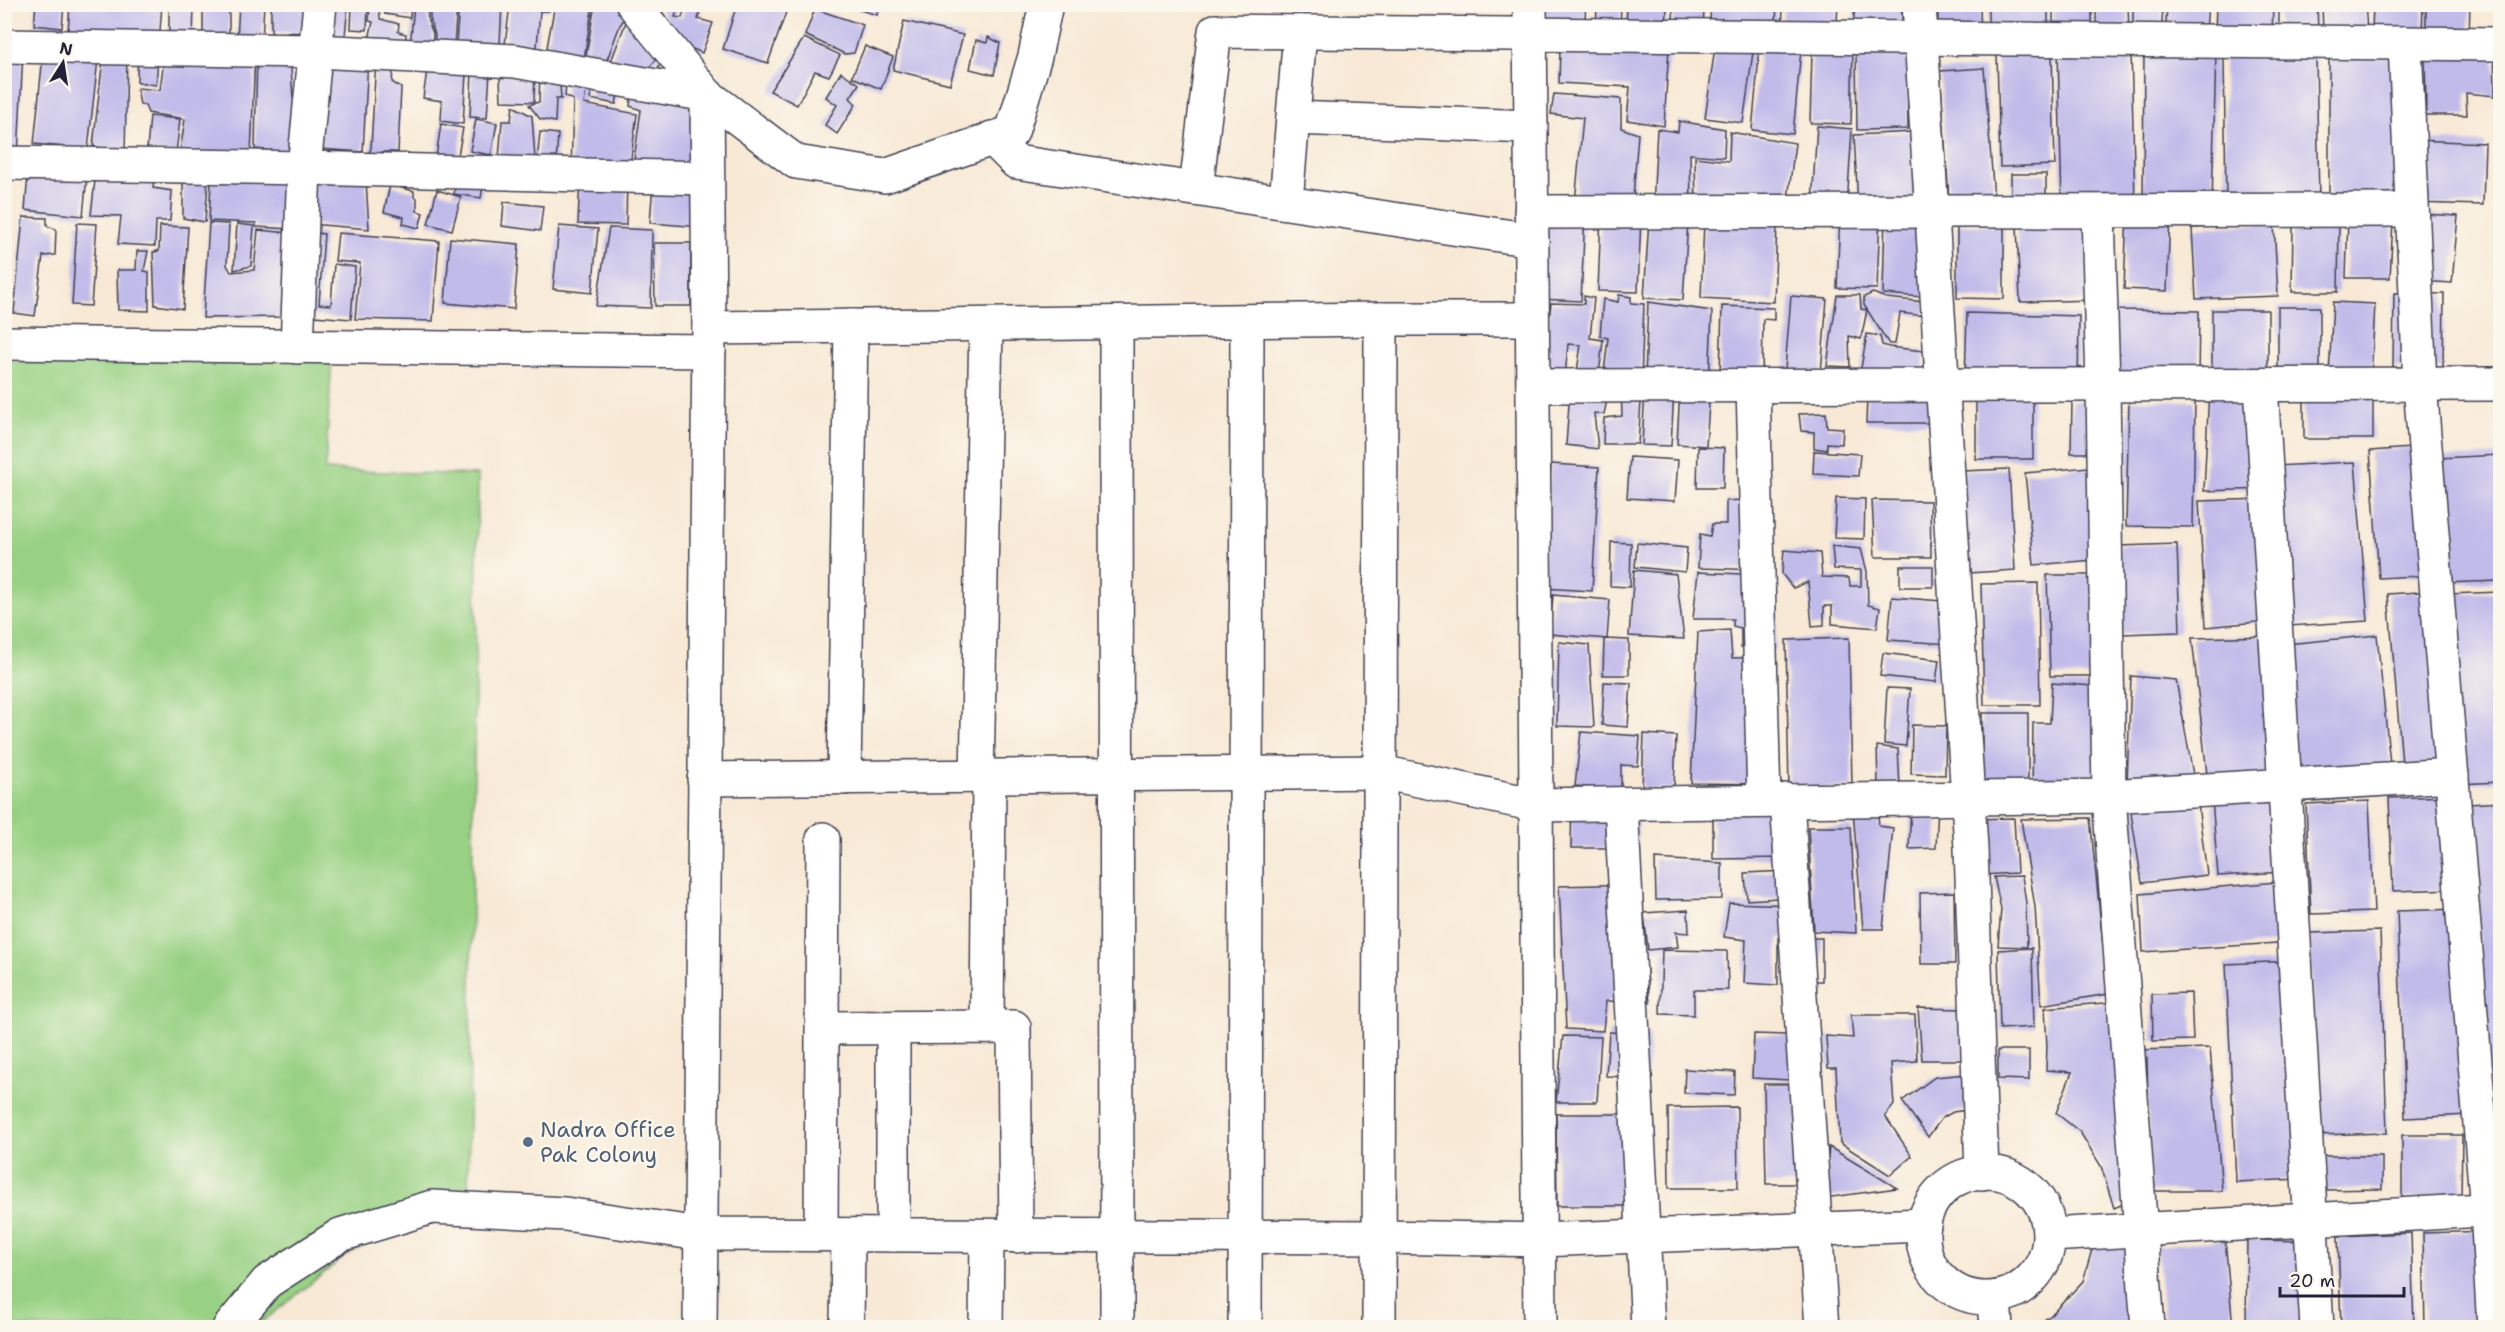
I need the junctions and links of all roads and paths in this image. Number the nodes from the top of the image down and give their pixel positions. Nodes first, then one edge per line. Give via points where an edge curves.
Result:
1 (320, 4) edge
2 (633, 4) edge
3 (1046, 4) edge
4 (1919, 4) edge
5 (1530, 20) edge
6 (1300, 33) junction
7 (1921, 39) junction
8 (2405, 43) junction
9 (2500, 44) edge
10 (4, 46) edge
11 (315, 51) junction
12 (706, 95) junction
13 (1293, 118) junction
14 (1531, 127) junction
15 (992, 138) junction
16 (4, 163) edge
17 (304, 168) junction
18 (707, 178) junction
19 (1196, 189) junction
20 (1286, 202) junction
21 (2412, 210) junction
22 (1932, 211) junction
23 (2098, 212) junction
24 (1532, 226) junction
25 (1381, 319) junction
26 (1532, 319) junction
27 (1247, 322) junction
28 (1116, 323) junction
29 (986, 325) junction
30 (851, 327) junction
31 (709, 339) junction
32 (4, 343) edge
33 (297, 347) junction
34 (2500, 384) edge
35 (1943, 385) junction
36 (2103, 385) junction
37 (2261, 385) junction
38 (2420, 385) junction
39 (1533, 386) junction
40 (1753, 386) junction
41 (1381, 772) junction
42 (1246, 773) junction
43 (2452, 775) junction
44 (983, 777) junction
45 (1117, 777) junction
46 (844, 778) junction
47 (704, 779) junction
48 (2285, 787) junction
49 (2109, 796) junction
50 (1969, 797) junction
51 (1776, 800) junction
52 (1621, 804) junction
53 (1536, 805) junction
54 (823, 840) dead end
55 (987, 1027) junction
56 (823, 1028) junction
57 (893, 1028) junction
58 (1982, 1173) junction
59 (2494, 1210) edge
60 (2309, 1220) junction
61 (1924, 1225) junction
62 (1817, 1229) junction
63 (2139, 1230) junction
64 (700, 1234) junction
65 (835, 1234) junction
66 (894, 1235) junction
67 (2050, 1235) junction
68 (1002, 1236) junction
69 (1644, 1236) junction
70 (1117, 1237) junction
71 (1380, 1237) junction
72 (1245, 1238) junction
73 (1540, 1240) junction
74 (1995, 1313) edge
75 (229, 1328) edge
76 (700, 1328) edge
77 (847, 1328) edge
78 (986, 1328) edge
79 (1117, 1328) edge
80 (1245, 1328) edge
81 (1379, 1328) edge
82 (1540, 1328) edge
83 (1648, 1328) edge
84 (1822, 1328) edge
85 (2148, 1328) edge
86 (2317, 1328) edge
87 (2494, 1328) edge

1 - 11 street
2 - 12 street
3 - 15 street via 1012,132
4 - 7 street
5 - 6 street
5 - 7 street
5 - 14 street
6 - 13 street
6 - 19 street via 1215,31
7 - 8 street
7 - 22 street
8 - 9 street
8 - 21 street
10 - 11 street
11 - 12 street via 515,61
11 - 17 street
12 - 15 street via 796,162 885,176
12 - 18 street
13 - 14 street
13 - 20 street
14 - 24 street
15 - 19 street via 1016,162
16 - 17 street
17 - 18 street
17 - 33 street
18 - 31 street
19 - 20 street
20 - 24 street
21 - 23 street
21 - 38 street
22 - 23 street
22 - 24 street
22 - 35 street
23 - 36 street
24 - 26 street
25 - 26 street
25 - 27 street
25 - 41 street
26 - 39 street
27 - 28 street
27 - 42 street
28 - 29 street
28 - 45 street
29 - 30 street
29 - 44 street
30 - 31 street
30 - 46 street
31 - 33 street
31 - 47 street
32 - 33 street
34 - 38 street
35 - 36 street
35 - 40 street
35 - 50 street
36 - 37 street
36 - 49 street
37 - 38 street
37 - 48 street
38 - 43 street
39 - 40 street
39 - 53 street
40 - 51 street
41 - 42 street
41 - 53 street
41 - 71 street
42 - 45 street
42 - 72 street
43 - 48 street
43 - 59 street
44 - 45 street
44 - 46 street
44 - 55 street
45 - 70 street
46 - 47 street
47 - 64 street
48 - 49 street
48 - 60 street
49 - 50 street
49 - 63 street
50 - 51 street
50 - 58 street
51 - 52 street
51 - 62 street
52 - 53 street
52 - 69 street
53 - 73 street
54 - 56 street
55 - 57 street
55 - 68 street via 1014,1027
56 - 57 street
56 - 65 street
57 - 66 street
58 - 61 street via 1957,1179 1940,1192 1930,1204
58 - 67 street via 1994,1172 2015,1179 2032,1192 2045,1210
59 - 60 street
59 - 87 street
60 - 63 street
60 - 86 street
61 - 62 street
61 - 74 street via 1924,1247 1930,1264 1944,1282
62 - 69 street
62 - 84 street
63 - 67 street
63 - 85 street
64 - 65 street
64 - 75 street via 565,1214 432,1207 340,1235 267,1282
64 - 76 street
65 - 66 street
65 - 77 street
66 - 68 street
67 - 74 street via 2046,1257 2036,1276
68 - 70 street
68 - 78 street
69 - 73 street
69 - 83 street
70 - 72 street
70 - 79 street
71 - 72 street
71 - 73 street
71 - 81 street
72 - 80 street
73 - 82 street

